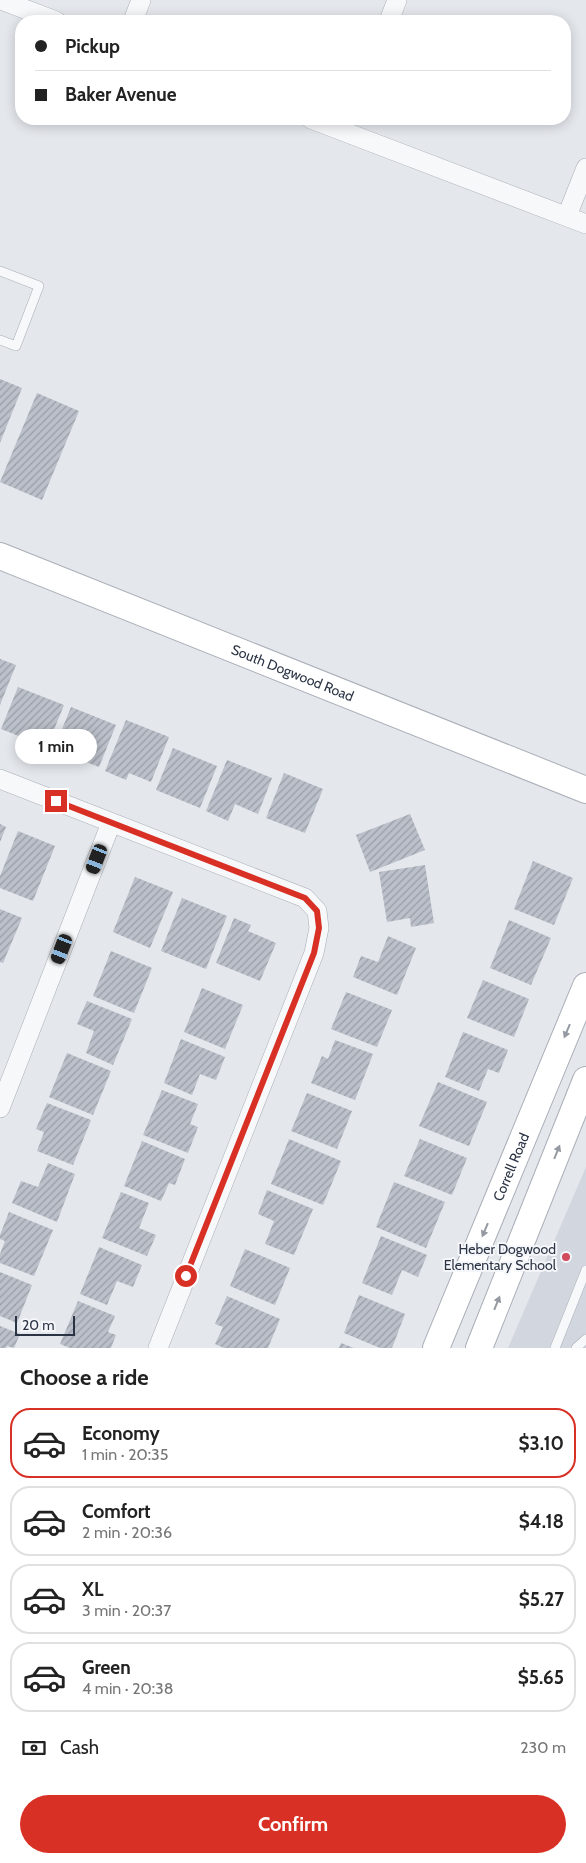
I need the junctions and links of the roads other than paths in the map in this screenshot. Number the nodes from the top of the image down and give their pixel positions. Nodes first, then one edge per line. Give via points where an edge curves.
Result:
1 (1, 0) edge
2 (141, 0) edge
3 (397, 0) edge
4 (40, 15) edge
5 (135, 15) edge
6 (391, 15) edge
7 (348, 125) edge
8 (586, 168) edge
9 (566, 216) junction
10 (586, 224) edge
11 (0, 271) edge
12 (0, 340) edge
13 (0, 556) edge
14 (0, 779) edge
15 (586, 790) edge
16 (111, 823) junction
17 (586, 986) edge
18 (584, 1091) edge
19 (0, 1108) edge
20 (586, 1270) edge
21 (586, 1339) edge
22 (158, 1348) edge
23 (436, 1348) edge
24 (479, 1348) edge
25 (555, 1348) edge
26 (576, 1348) edge

1 - 4 street
2 - 5 street
3 - 6 street
7 - 9 street
8 - 9 street
9 - 10 street
11 - 12 lane via 39,286 16,346
13 - 15 street, South Dogwood Road
14 - 16 street
16 - 19 street
16 - 22 street via 305,898 317,911 319,928 314,953
17 -> 23 street, Correll Road
24 -> 18 street
20 - 25 lane
21 - 26 lane

